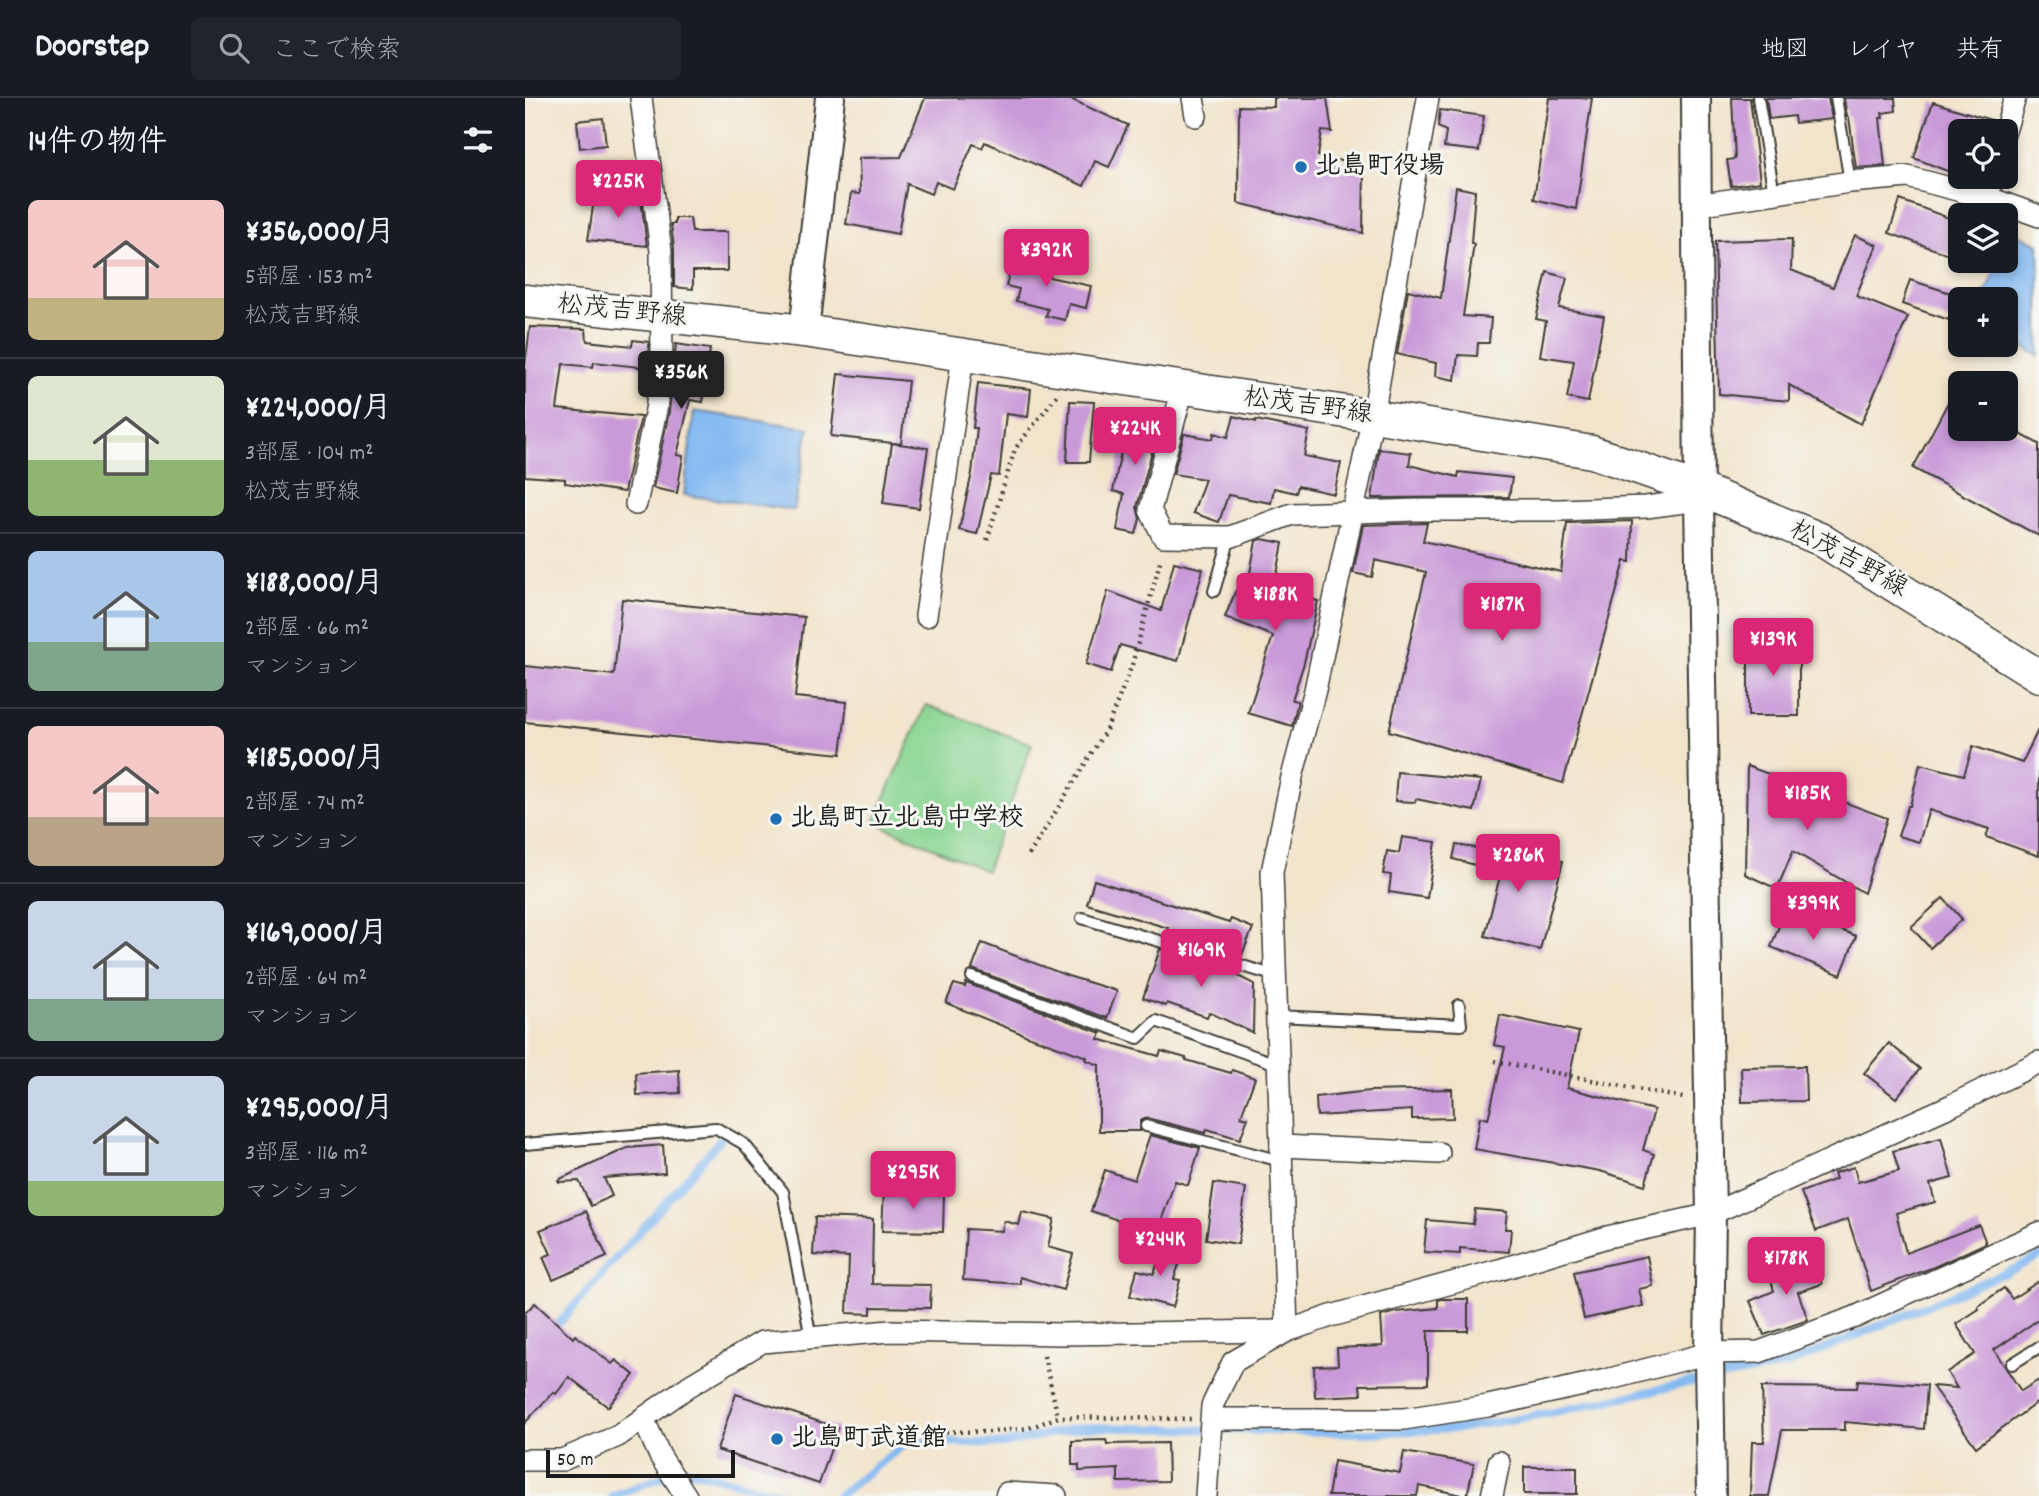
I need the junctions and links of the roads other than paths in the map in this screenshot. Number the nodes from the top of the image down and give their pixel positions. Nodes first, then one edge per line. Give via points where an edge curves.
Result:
1 (641, 98) edge
2 (830, 98) edge
3 (1428, 98) edge
4 (1696, 98) edge
5 (1758, 98) edge
6 (1836, 98) edge
7 (2015, 98) edge
8 (2009, 119) edge
9 (1850, 182) junction
10 (1989, 189) edge
11 (1775, 194) junction
12 (1986, 199) junction
13 (1696, 205) junction
14 (2039, 216) edge
15 (525, 301) edge
16 (660, 316) junction
17 (804, 331) junction
18 (963, 356) junction
19 (1183, 388) junction
20 (1373, 416) junction
21 (1699, 494) junction
22 (636, 504) dead end
23 (1352, 514) junction
24 (1230, 537) junction
25 (1214, 592) dead end
26 (926, 616) dead end
27 (2039, 676) edge
28 (1082, 918) dead end
29 (1276, 976) junction
30 (972, 977) dead end
31 (1459, 1005) dead end
32 (1277, 1016) junction
33 (2039, 1062) edge
34 (1279, 1065) junction
35 (1146, 1126) dead end
36 (525, 1143) edge
37 (1281, 1153) junction
38 (1439, 1153) dead end
39 (1711, 1214) junction
40 (2039, 1233) edge
41 (1287, 1331) junction
42 (811, 1338) junction
43 (2039, 1347) edge
44 (2012, 1364) dead end
45 (1709, 1370) junction
46 (643, 1418) junction
47 (1212, 1419) junction
48 (525, 1460) edge
49 (1499, 1462) dead end
50 (683, 1492) edge
51 (1006, 1496) edge
52 (1056, 1496) edge
53 (1206, 1496) edge
54 (1492, 1496) edge
55 (1711, 1496) edge

1 - 16 street via 661,251
2 - 17 street
3 - 20 street
4 - 13 street
5 - 11 lane
6 - 9 lane
7 - 8 street
9 - 11 street
9 - 12 street via 1908,177
10 - 12 street
11 - 13 street
12 - 14 street
13 - 21 street
15 - 16 main road, 松茂吉野線
16 - 17 main road, 松茂吉野線
16 - 22 street via 662,366
17 - 18 main road, 松茂吉野線
18 - 19 main road, 松茂吉野線
18 - 26 street
19 - 20 main road, 松茂吉野線
19 - 24 street via 1150,510 1163,536
20 - 21 main road, 松茂吉野線 via 1592,452
20 - 23 street
21 - 23 street via 1646,507
21 - 27 main road, 松茂吉野線 via 1820,539
21 - 39 street
23 - 24 street via 1291,514
23 - 29 street via 1272,872
24 - 25 lane
28 - 29 lane
29 - 32 street
30 - 34 lane via 1138,1038 1156,1021
31 - 32 lane via 1461,1025
32 - 34 street
33 - 39 street
34 - 37 street
35 - 37 lane
36 - 42 lane via 716,1128 744,1144 783,1192
37 - 38 street
37 - 41 street
39 - 41 street via 1607,1237
39 - 45 street
40 - 45 street via 1855,1317
41 - 42 street via 890,1331
41 - 47 street via 1233,1362 1212,1405
42 - 46 street via 762,1342
43 - 44 lane
45 - 47 street via 1606,1380 1404,1419
45 - 55 street
46 - 48 street via 618,1436 562,1460
46 - 50 street
47 - 53 street
49 - 54 street
51 - 52 street

